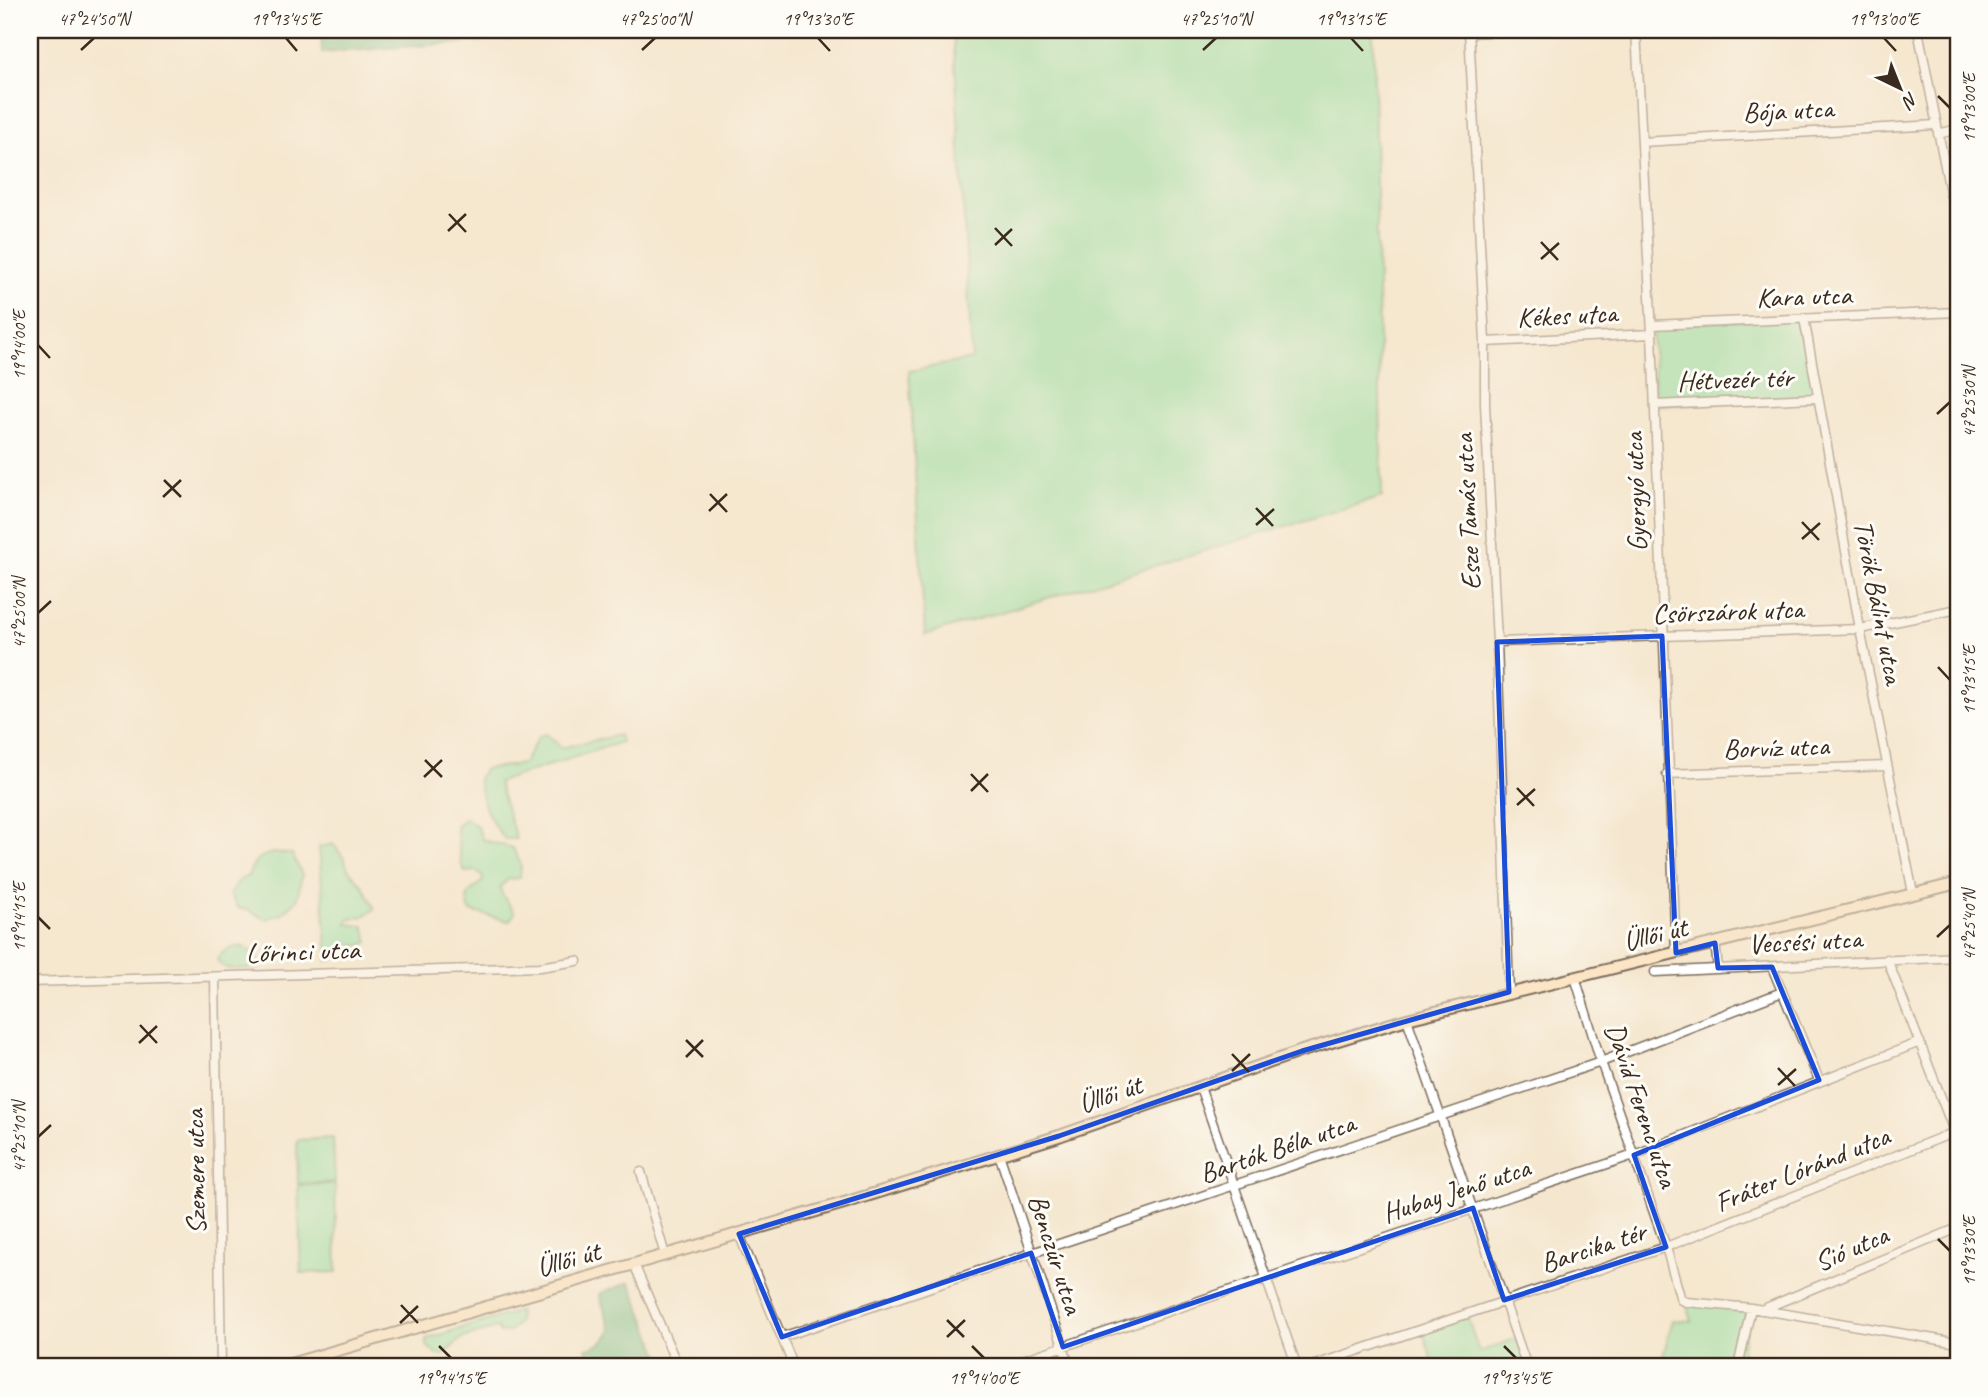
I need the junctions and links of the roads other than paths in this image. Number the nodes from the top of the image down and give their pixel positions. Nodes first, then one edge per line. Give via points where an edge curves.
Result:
1 (1530, 30) edge
2 (1636, 30) edge
3 (1918, 30) edge
4 (1469, 31) edge
5 (1937, 129) junction
6 (1958, 130) edge
7 (1642, 142) junction
8 (1958, 232) edge
9 (1958, 312) edge
10 (1804, 318) junction
11 (1652, 330) junction
12 (1485, 342) junction
13 (1817, 398) junction
14 (1655, 405) junction
15 (1958, 608) edge
16 (1860, 629) junction
17 (1662, 635) junction
18 (1497, 642) junction
19 (1887, 766) junction
20 (1667, 774) junction
21 (1958, 883) edge
22 (1913, 893) junction
23 (1716, 943) junction
24 (1676, 953) junction
25 (1958, 957) edge
26 (1886, 959) junction
27 (577, 961) dead end
28 (1772, 967) junction
29 (1718, 968) junction
30 (1654, 972) dead end
31 (215, 977) junction
32 (1576, 977) junction
33 (30, 982) edge
34 (1509, 992) junction
35 (1782, 992) junction
36 (1406, 1019) junction
37 (1920, 1042) junction
38 (1601, 1062) junction
39 (1819, 1080) junction
40 (1200, 1087) junction
41 (1440, 1117) junction
42 (1956, 1137) edge
43 (999, 1154) junction
44 (1634, 1155) junction
45 (641, 1172) dead end
46 (1236, 1186) junction
47 (1473, 1208) junction
48 (1958, 1228) edge
49 (739, 1234) junction
50 (1666, 1247) junction
51 (1031, 1253) junction
52 (666, 1255) junction
53 (634, 1264) junction
54 (1268, 1277) junction
55 (1504, 1300) junction
56 (1756, 1309) junction
57 (782, 1338) junction
58 (1958, 1343) edge
59 (1063, 1347) junction
60 (221, 1367) edge
61 (280, 1367) edge
62 (678, 1367) edge
63 (794, 1367) edge
64 (1002, 1367) edge
65 (1070, 1367) edge
66 (1297, 1367) edge
67 (1309, 1367) edge
68 (1527, 1367) edge
69 (1738, 1367) edge

1 - 4 street
2 - 7 street, Gyergyó utca
3 - 5 street
4 - 12 street, Esze Tamás utca
5 - 6 street, Bója utca
5 - 7 street, Bója utca
5 - 8 street
7 - 11 street, Gyergyó utca
9 - 10 street, Kara utca
10 - 11 street, Kara utca
10 - 13 street, Török Bálint utca
11 - 12 street, Kékes utca
11 - 14 street, Gyergyó utca
12 - 18 street, Esze Tamás utca
13 - 14 street, Hétvezér tér
13 - 16 street, Török Bálint utca
14 - 17 street, Gyergyó utca
15 - 16 street, Csörszárok utca
16 - 17 street, Csörszárok utca
16 - 19 street, Török Bálint utca
17 - 18 street, Csörszárok utca
17 - 20 street, Gyergyó utca
18 - 34 street, Esze Tamás utca
19 - 20 street, Borvíz utca
19 - 22 street, Török Bálint utca
20 - 24 street, Gyergyó utca
21 - 22 main road, Üllői út
22 - 23 main road, Üllői út
23 - 24 main road, Üllői út
23 - 29 street
24 - 32 main road, Üllői út
25 - 26 street, Vecsési utca
26 - 28 street, Vecsési utca
26 - 37 street
27 - 31 street, Lőrinci utca via 540,967
28 - 29 street, Vecsési utca
28 - 35 street
29 - 30 street, Vecsési utca
31 - 33 street, Lőrinci utca
31 - 60 street, Szemere utca
32 - 34 main road, Üllői út
32 - 38 street, Dávid Ferenc utca
34 - 36 main road, Üllői út
35 - 38 street, Bartók Béla utca
35 - 39 street
36 - 40 main road, Üllői út
36 - 41 street
37 - 39 street, Hubay Jenő utca
37 - 42 street
38 - 41 street, Bartók Béla utca
38 - 44 street, Dávid Ferenc utca
39 - 44 street, Hubay Jenő utca
40 - 43 main road, Üllői út
40 - 46 street
41 - 46 street, Bartók Béla utca
41 - 47 street
42 - 50 street, Fráter Lóránd utca
43 - 49 main road, Üllői út
43 - 51 street, Benczúr utca
44 - 47 street, Hubay Jenő utca
44 - 50 street, Dávid Ferenc utca
45 - 52 street
46 - 51 street, Bartók Béla utca
46 - 54 street
47 - 54 street, Hubay Jenő utca
47 - 55 street
48 - 56 street, Sió utca
49 - 52 main road, Üllői út
49 - 57 street
50 - 55 street, Barcika tér
50 - 56 street, Barcika tér via 1681,1300
51 - 57 street, Bartók Béla utca
51 - 59 street, Benczúr utca
52 - 53 main road, Üllői út
53 - 61 main road, Üllői út
53 - 62 street
54 - 59 street, Hubay Jenő utca
54 - 66 street
55 - 67 street
55 - 68 street
56 - 58 street
56 - 69 street
57 - 63 street
59 - 64 street, Hubay Jenő utca
59 - 65 street, Benczúr utca

